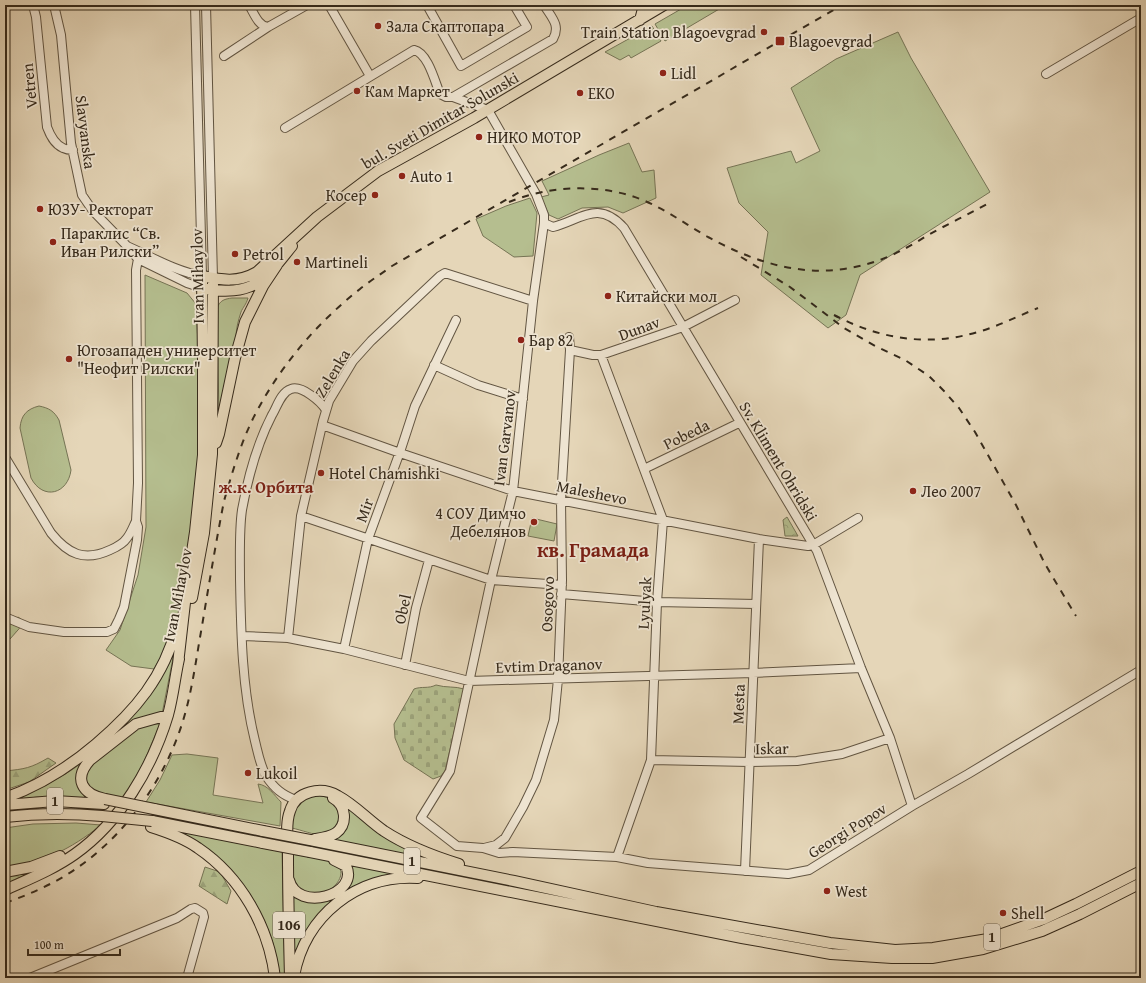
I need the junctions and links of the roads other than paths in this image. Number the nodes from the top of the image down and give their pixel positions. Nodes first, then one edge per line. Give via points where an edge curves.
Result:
1 (33, 5) edge
2 (54, 5) edge
3 (195, 5) edge
4 (206, 5) edge
5 (249, 5) edge
6 (307, 5) edge
7 (329, 5) edge
8 (427, 5) edge
9 (514, 5) edge
10 (544, 5) edge
11 (644, 5) edge
12 (661, 6) edge
13 (1141, 18) edge
14 (640, 20) junction
15 (268, 27) junction
16 (224, 56) dead end
17 (1046, 74) dead end
18 (370, 76) junction
19 (453, 97) junction
20 (488, 110) junction
21 (285, 128) dead end
22 (73, 150) junction
23 (317, 217) junction
24 (544, 223) junction
25 (140, 256) junction
26 (277, 265) junction
27 (202, 276) junction
28 (213, 278) junction
29 (202, 288) junction
30 (213, 290) junction
31 (735, 300) dead end
32 (533, 301) junction
33 (456, 320) dead end
34 (682, 327) junction
35 (569, 337) dead end
36 (570, 350) junction
37 (601, 355) junction
38 (434, 365) junction
39 (523, 399) junction
40 (326, 410) junction
41 (740, 423) junction
42 (322, 424) junction
43 (399, 453) junction
44 (212, 454) junction
45 (5, 457) edge
46 (644, 469) junction
47 (513, 490) junction
48 (561, 500) junction
49 (300, 516) junction
50 (858, 518) dead end
51 (663, 520) junction
52 (136, 521) junction
53 (759, 538) junction
54 (368, 539) junction
55 (813, 545) junction
56 (429, 560) junction
57 (491, 580) junction
58 (562, 585) junction
59 (187, 586) junction
60 (561, 594) junction
61 (657, 602) junction
62 (756, 604) junction
63 (5, 617) edge
64 (242, 636) junction
65 (288, 638) junction
66 (344, 649) junction
67 (178, 664) junction
68 (405, 664) junction
69 (861, 668) junction
70 (1141, 670) edge
71 (753, 673) junction
72 (655, 676) junction
73 (558, 679) junction
74 (469, 681) junction
75 (168, 715) junction
76 (890, 738) junction
77 (651, 760) junction
78 (750, 762) junction
79 (321, 791) junction
80 (5, 798) edge
81 (296, 800) junction
82 (105, 802) junction
83 (5, 805) edge
84 (912, 806) junction
85 (5, 817) edge
86 (421, 818) joint
87 (151, 824) junction
88 (100, 832) junction
89 (505, 838) junction
90 (310, 840) junction
91 (483, 848) junction
92 (310, 852) junction
93 (513, 852) junction
94 (617, 857) junction
95 (1141, 870) edge
96 (745, 871) junction
97 (5, 872) edge
98 (288, 872) junction
99 (514, 881) junction
100 (1141, 884) edge
101 (5, 890) edge
102 (512, 892) junction
103 (30, 978) edge
104 (187, 978) edge
105 (275, 978) edge
106 (290, 978) edge
107 (294, 978) edge

1 - 22 street, Vetren via 47,127 54,141 63,149
2 - 22 street, Slavyanska via 61,35
3 - 27 street, Ivan Mihaylov
4 - 28 street, Ivan Mihaylov
5 - 15 street via 260,24
6 - 15 street
7 - 18 street
8 - 9 street via 461,66 527,27
10 - 19 street via 556,25 557,32 553,39
11 - 14 main road
12 - 14 main road, bul. Sveti Dimitar Solunski
13 - 17 street
14 - 20 main road, bul. Sveti Dimitar Solunski
15 - 16 street
18 - 19 street via 414,50 419,51 424,56 440,94
18 - 21 street
19 - 20 street
20 - 23 main road, bul. Sveti Dimitar Solunski via 378,171
20 - 24 street, Ivan Garvanov via 536,194 544,215
22 - 25 street, Slavyanska via 79,185 85,200 127,246
23 - 26 main road, bul. Sveti Dimitar Solunski
23 - 28 main road, bul. Sveti Dimitar Solunski via 251,276 234,280
24 - 32 street, Ivan Garvanov
24 - 34 street, Sv. Kliment Ohridski via 551,227 599,212 612,217 624,228
25 - 27 street, Slavyanska
25 - 29 street, Slavyanska via 187,283
25 - 52 street via 136,270
26 - 30 main road, bul. Sveti Dimitar Solunski via 255,285 244,289
26 - 44 main road via 245,322
27 - 28 main road, bul. Sveti Dimitar Solunski
27 - 29 main road, Ivan Mihaylov
28 - 30 main road, Ivan Mihaylov
29 - 30 main road, bul. Sveti Dimitar Solunski
29 - 59 main road, Ivan Mihaylov via 203,455
30 - 44 main road, Ivan Mihaylov
31 - 34 street, Dunav
32 - 39 street, Ivan Garvanov
32 - 40 street, Zelenka via 445,273 399,314 351,363
33 - 38 street, Mir
34 - 37 street, Dunav
34 - 41 street, Sv. Kliment Ohridski
35 - 36 street, Osogovo
36 - 37 street, Dunav
36 - 48 street, Osogovo
37 - 46 street, Lyulyak
38 - 39 street via 478,385
38 - 43 street, Mir via 415,406
39 - 47 street, Ivan Garvanov
40 - 42 street, Zelenka
40 - 64 street via 309,395 297,389 290,389 284,394 266,425 257,448 242,511
41 - 46 street, Pobeda
41 - 55 street, Sv. Kliment Ohridski
42 - 43 street, Maleshevo
42 - 49 street, Zelenka
43 - 47 street, Maleshevo
43 - 54 street, Mir
44 - 67 main road, Ivan Mihaylov via 204,533
45 - 52 street via 51,533 70,551 86,556 99,555 122,543
46 - 51 street, Lyulyak
47 - 48 street, Maleshevo
47 - 57 street, Ivan Garvanov
48 - 51 street, Maleshevo
48 - 58 street, Osogovo
49 - 54 street
49 - 65 street, Zelenka
50 - 55 street
51 - 53 street, Maleshevo
51 - 61 street, Lyulyak
52 - 63 street via 137,540 124,607 114,629 107,632 64,632 29,627
53 - 55 street, Maleshevo
53 - 62 street, Mesta
54 - 56 street
54 - 66 street, Mir
55 - 69 street, Sv. Kliment Ohridski
56 - 57 street
56 - 68 street, Obel
57 - 58 street
57 - 74 street, Ivan Garvanov
58 - 60 street, Osogovo
59 - 67 main road, Ivan Mihaylov
59 - 80 main road via 170,650 156,678 138,704 118,726 81,757 50,778
60 - 61 street
60 - 73 street, Osogovo
61 - 62 street
61 - 72 street, Lyulyak
62 - 71 street, Mesta
64 - 65 street, Evtim Draganov
64 - 81 street via 248,710 261,764 266,776 279,791 284,796
65 - 66 street, Evtim Draganov
66 - 68 street, Evtim Draganov
67 - 75 main road, Ivan Mihaylov
68 - 74 street, Evtim Draganov
69 - 71 street, Evtim Draganov
69 - 76 street, Sv. Kliment Ohridski
70 - 84 street, Georgi Popov
71 - 72 street, Evtim Draganov
71 - 78 street, Mesta
72 - 73 street, Evtim Draganov
72 - 77 street, Lyulyak
73 - 74 street, Evtim Draganov
73 - 89 street, Osogovo via 554,720 536,780
74 - 86 street, Ivan Garvanov via 450,771
75 - 82 main road via 130,727 86,765 81,775 83,786 90,795
75 - 88 main road, Ivan Mihaylov via 143,773 125,802
76 - 78 street, Iskar via 842,754 797,761
76 - 84 street, Sv. Kliment Ohridski
77 - 78 street, Iskar
77 - 94 street, Lyulyak
78 - 96 street, Mesta
79 - 81 main road via 307,793
79 - 90 main road via 341,804 344,822 331,836
79 - 99 main road via 338,796 385,831 409,845 436,857
81 - 98 main road, 106 via 291,807 288,820
82 - 83 main road, 1 via 55,801
82 - 90 main road, 1, bridge via 154,809
84 - 96 street, Georgi Popov via 809,870 788,874
85 - 87 main road, 1, bridge via 49,814 102,816
86 - 91 street, Georgi Popov via 457,846
87 - 92 main road, 1, bridge
87 - 105 main road via 198,848 219,866 242,892 265,935
88 - 97 main road via 72,852 32,867
88 - 101 main road via 64,860
89 - 91 street via 496,845
89 - 93 street
90 - 99 main road, 1
91 - 93 street, Georgi Popov via 499,853
92 - 98 main road via 346,866 347,876 340,889 327,897 317,898 298,893 289,882
92 - 102 main road, 1
93 - 94 street, Georgi Popov
94 - 96 street, Georgi Popov via 648,863
95 - 99 main road, 1 via 1050,916 988,939 933,948 895,950 830,943 743,928
98 - 106 main road, 106
100 - 102 main road, 1 via 1042,931 983,949 932,958 831,954
102 - 107 main road via 408,878 379,881 344,897 321,918 302,949
103 - 104 street via 177,918 195,908 204,917

